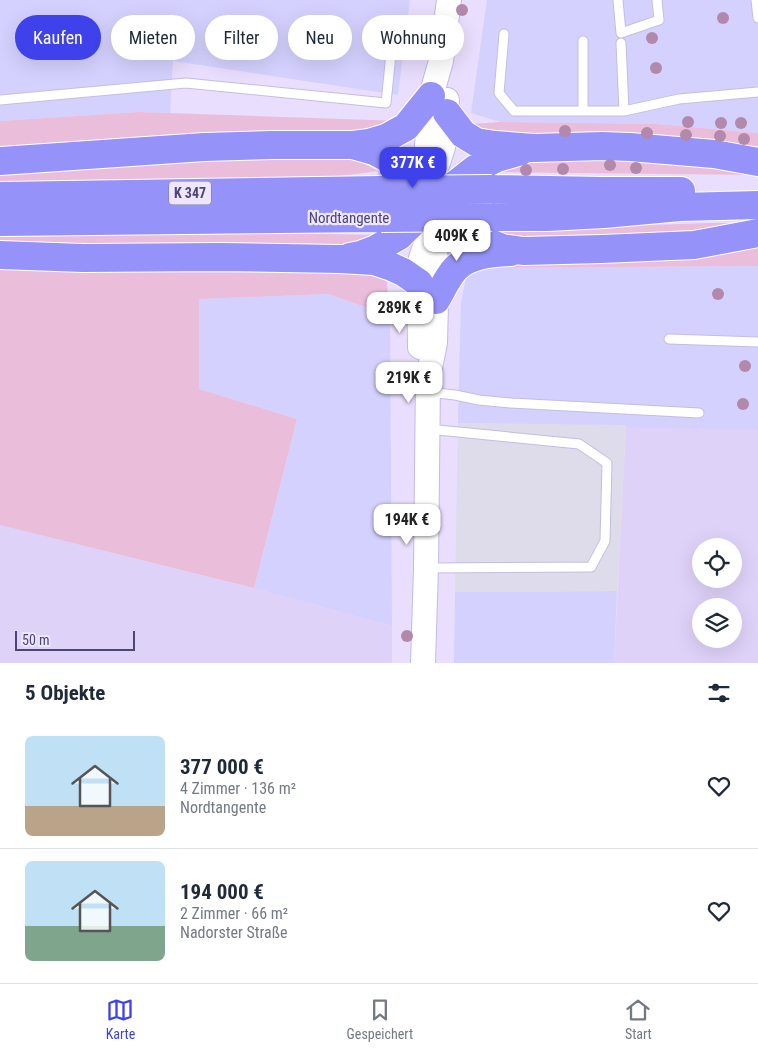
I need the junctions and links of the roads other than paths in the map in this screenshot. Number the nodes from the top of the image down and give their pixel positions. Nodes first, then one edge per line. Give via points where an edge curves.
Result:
1 (449, 0) edge
2 (618, 0) edge
3 (657, 0) edge
4 (756, 0) edge
5 (758, 18) edge
6 (504, 34) dead end
7 (583, 41) dead end
8 (620, 43) dead end
9 (390, 60) edge
10 (758, 92) edge
11 (0, 100) edge
12 (439, 105) junction
13 (583, 111) junction
14 (624, 111) junction
15 (353, 145) junction
16 (534, 148) junction
17 (0, 161) edge
18 (758, 162) edge
19 (758, 190) edge
20 (0, 196) edge
21 (432, 202) junction
22 (603, 202) junction
23 (758, 206) edge
24 (0, 222) edge
25 (758, 233) edge
26 (523, 251) junction
27 (0, 255) edge
28 (340, 259) junction
29 (428, 292) junction
30 (669, 339) dead end
31 (758, 342) edge
32 (428, 385) junction
33 (699, 412) dead end
34 (428, 429) junction
35 (426, 568) junction
36 (423, 663) edge

1 - 12 street via 441,61 447,94
2 - 3 lane via 621,33 659,20
4 - 5 lane
6 - 13 lane via 499,93 514,111
7 - 13 lane
8 - 14 lane
9 - 11 lane via 386,103 186,83
10 - 14 lane via 679,100
12 - 15 highway via 386,138
12 - 16 highway via 463,134 476,142
12 - 21 street via 443,147
13 - 14 lane
15 - 17 highway via 204,147
15 - 21 highway via 388,159 405,172
16 - 18 highway via 602,146 665,149
16 - 21 highway via 497,158 475,169
19 - 22 highway, Nordtangente
20 - 22 highway, Nordtangente / K 347, bridge via 492,189
21 - 26 highway via 485,241
21 - 28 highway via 392,241 360,255
21 - 29 street via 437,265
22 - 23 highway, Nordtangente via 680,207
22 - 24 highway, Nordtangente / K 347, bridge via 548,217
25 - 26 highway via 694,244
26 - 29 highway via 491,253 470,259
27 - 28 highway
28 - 29 highway via 374,261 392,266
29 - 32 street via 435,343
30 - 31 lane
32 - 33 lane via 479,400
32 - 34 street
34 - 35 street
34 - 35 lane via 579,444 606,463 606,472 605,541 591,567
35 - 36 street

